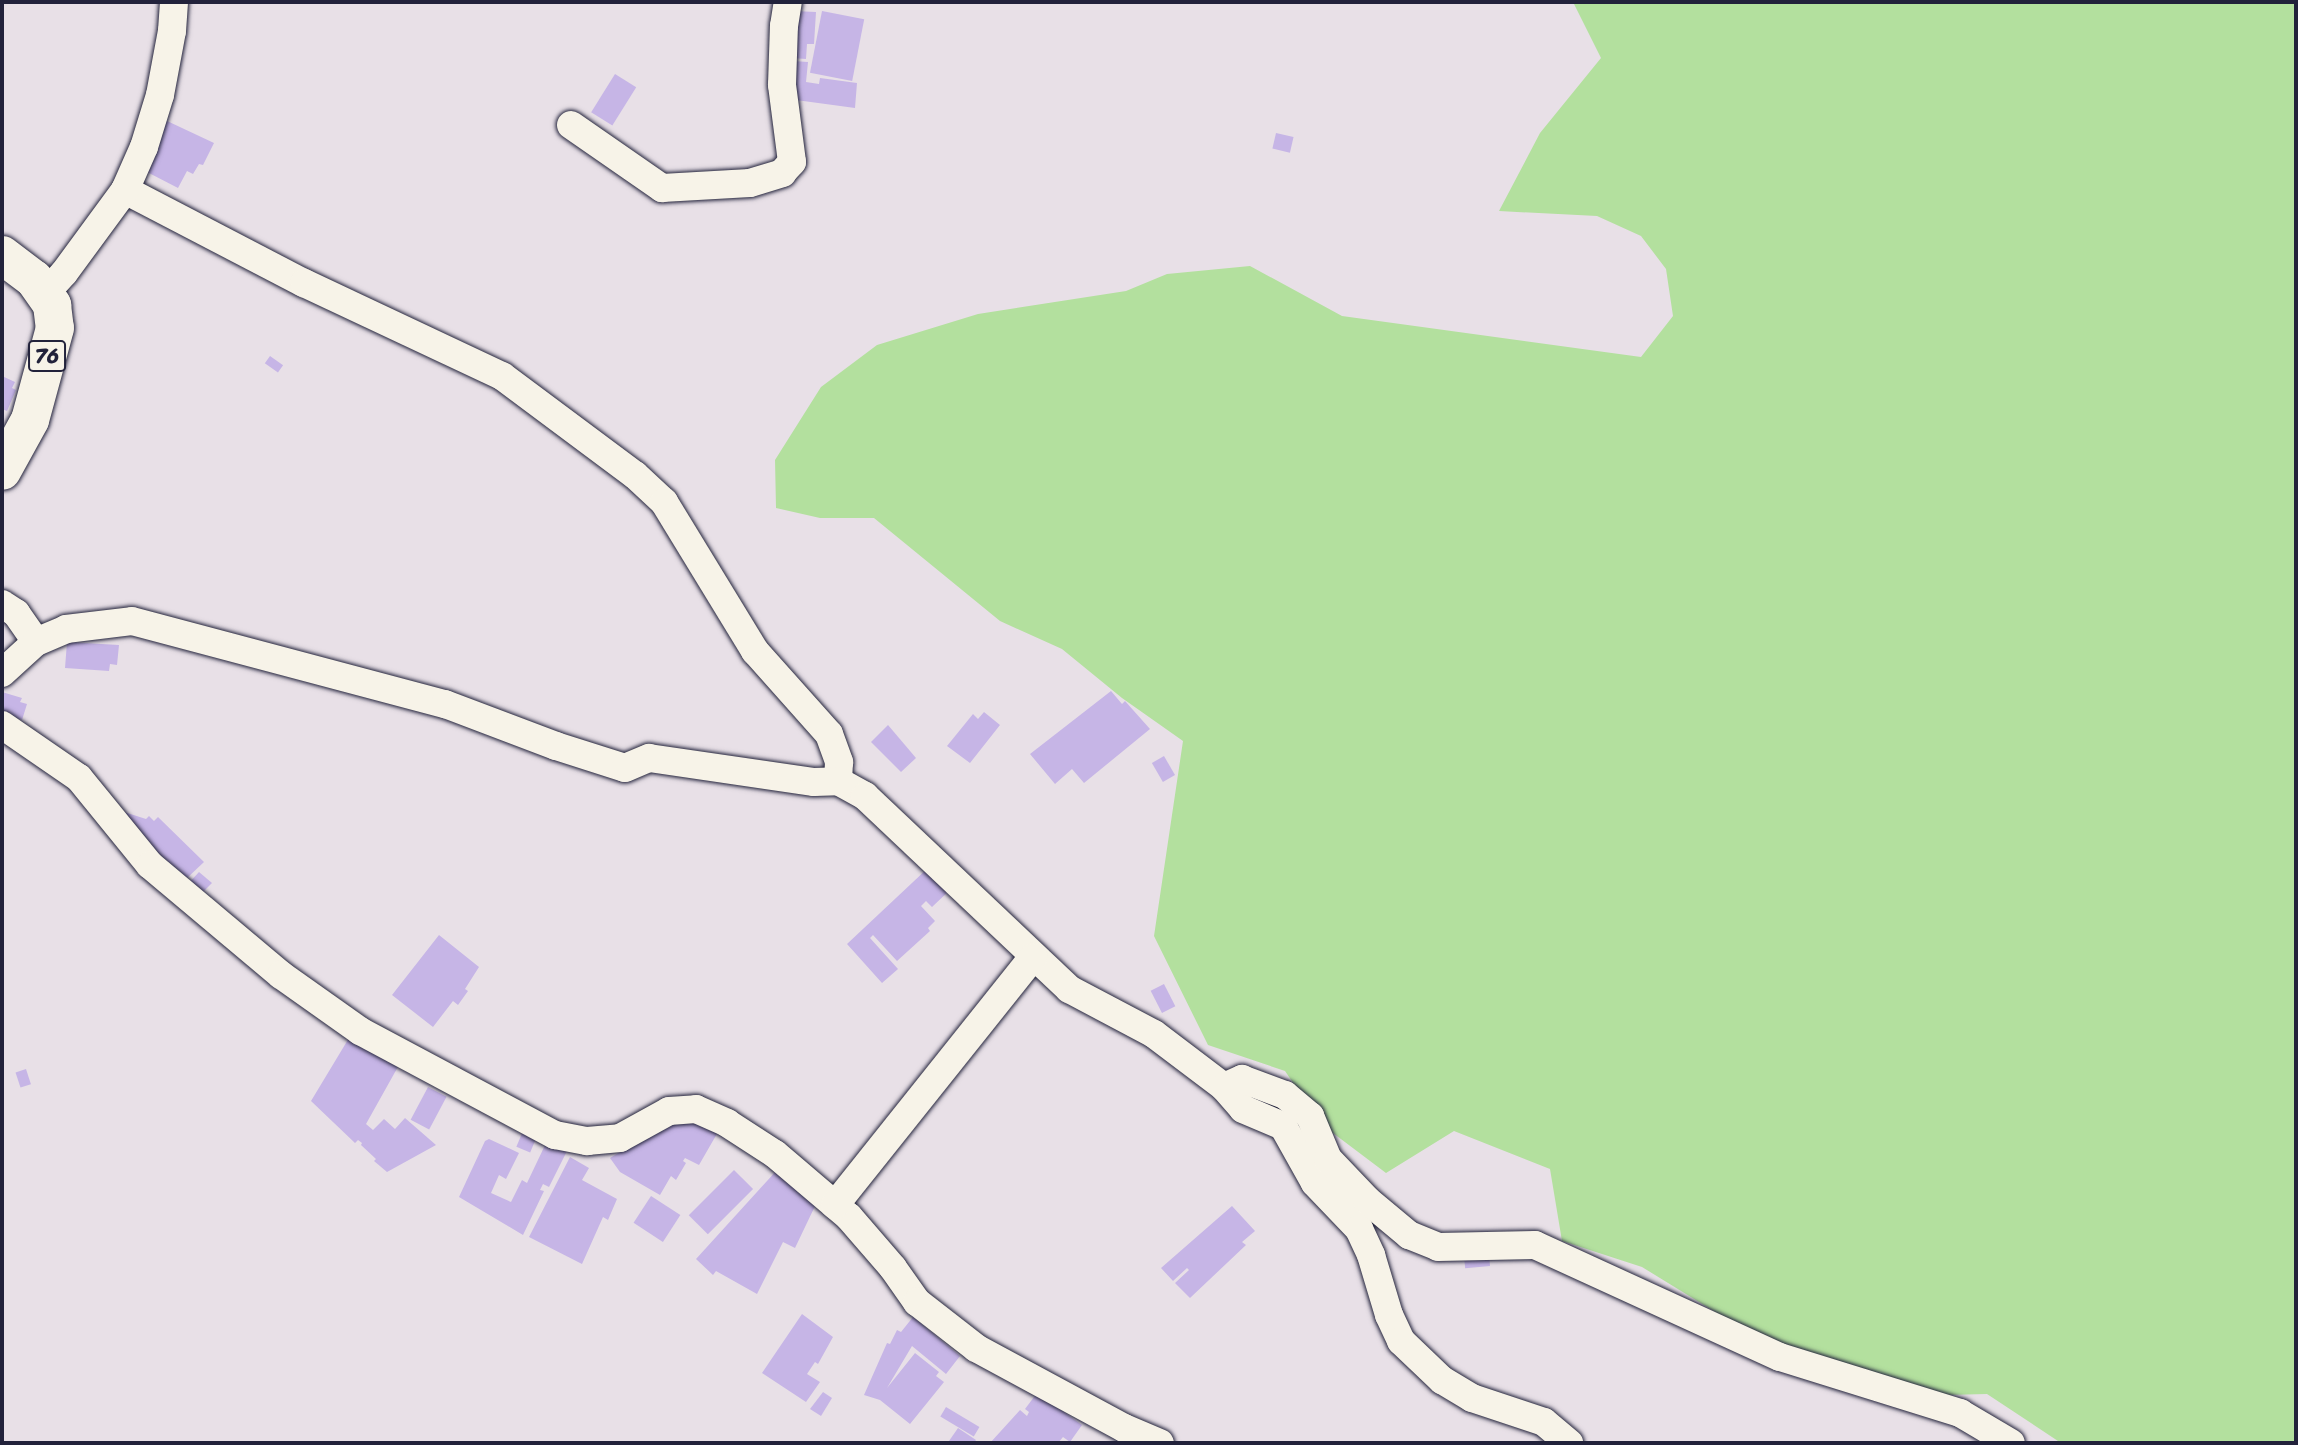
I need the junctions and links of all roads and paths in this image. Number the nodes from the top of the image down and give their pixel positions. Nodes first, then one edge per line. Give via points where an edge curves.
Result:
1 (174, 2) edge
2 (788, 2) edge
3 (570, 125) dead end
4 (125, 190) junction
5 (2, 255) edge
6 (45, 294) junction
7 (2, 471) edge
8 (2, 604) edge
9 (36, 642) junction
10 (2, 673) edge
11 (2, 725) edge
12 (838, 781) junction
13 (1032, 957) junction
14 (1224, 1087) junction
15 (835, 1205) junction
16 (1160, 1443) edge
17 (1569, 1443) edge
18 (2011, 1443) edge

1 - 4 street via 160,95
2 - 3 street via 782,85 792,162 782,173 750,183 662,188
4 - 6 street
4 - 12 street via 304,283 502,376 635,475 664,502 755,651 829,734 839,762
5 - 6 main road, 76 via 34,279
6 - 7 main road, 76 via 52,305 55,328 30,420
8 - 9 street via 16,613
9 - 10 street
9 - 12 street via 65,629 132,621 445,704 625,768 649,758 814,782
11 - 15 street via 79,778 150,865 281,975 360,1031 555,1135 587,1141 620,1138 669,1111 696,1109 775,1154
12 - 13 street via 875,805
13 - 14 street via 1069,989 1154,1034
13 - 15 street
14 - 17 street via 1243,1109 1283,1126 1315,1183 1359,1229 1401,1341 1442,1380 1472,1398 1544,1422
14 - 18 street via 1242,1079 1285,1095 1310,1116 1328,1158 1367,1200 1409,1235 1438,1247 1535,1245 1780,1357 1960,1413
15 - 16 street via 893,1268 917,1302 976,1348

